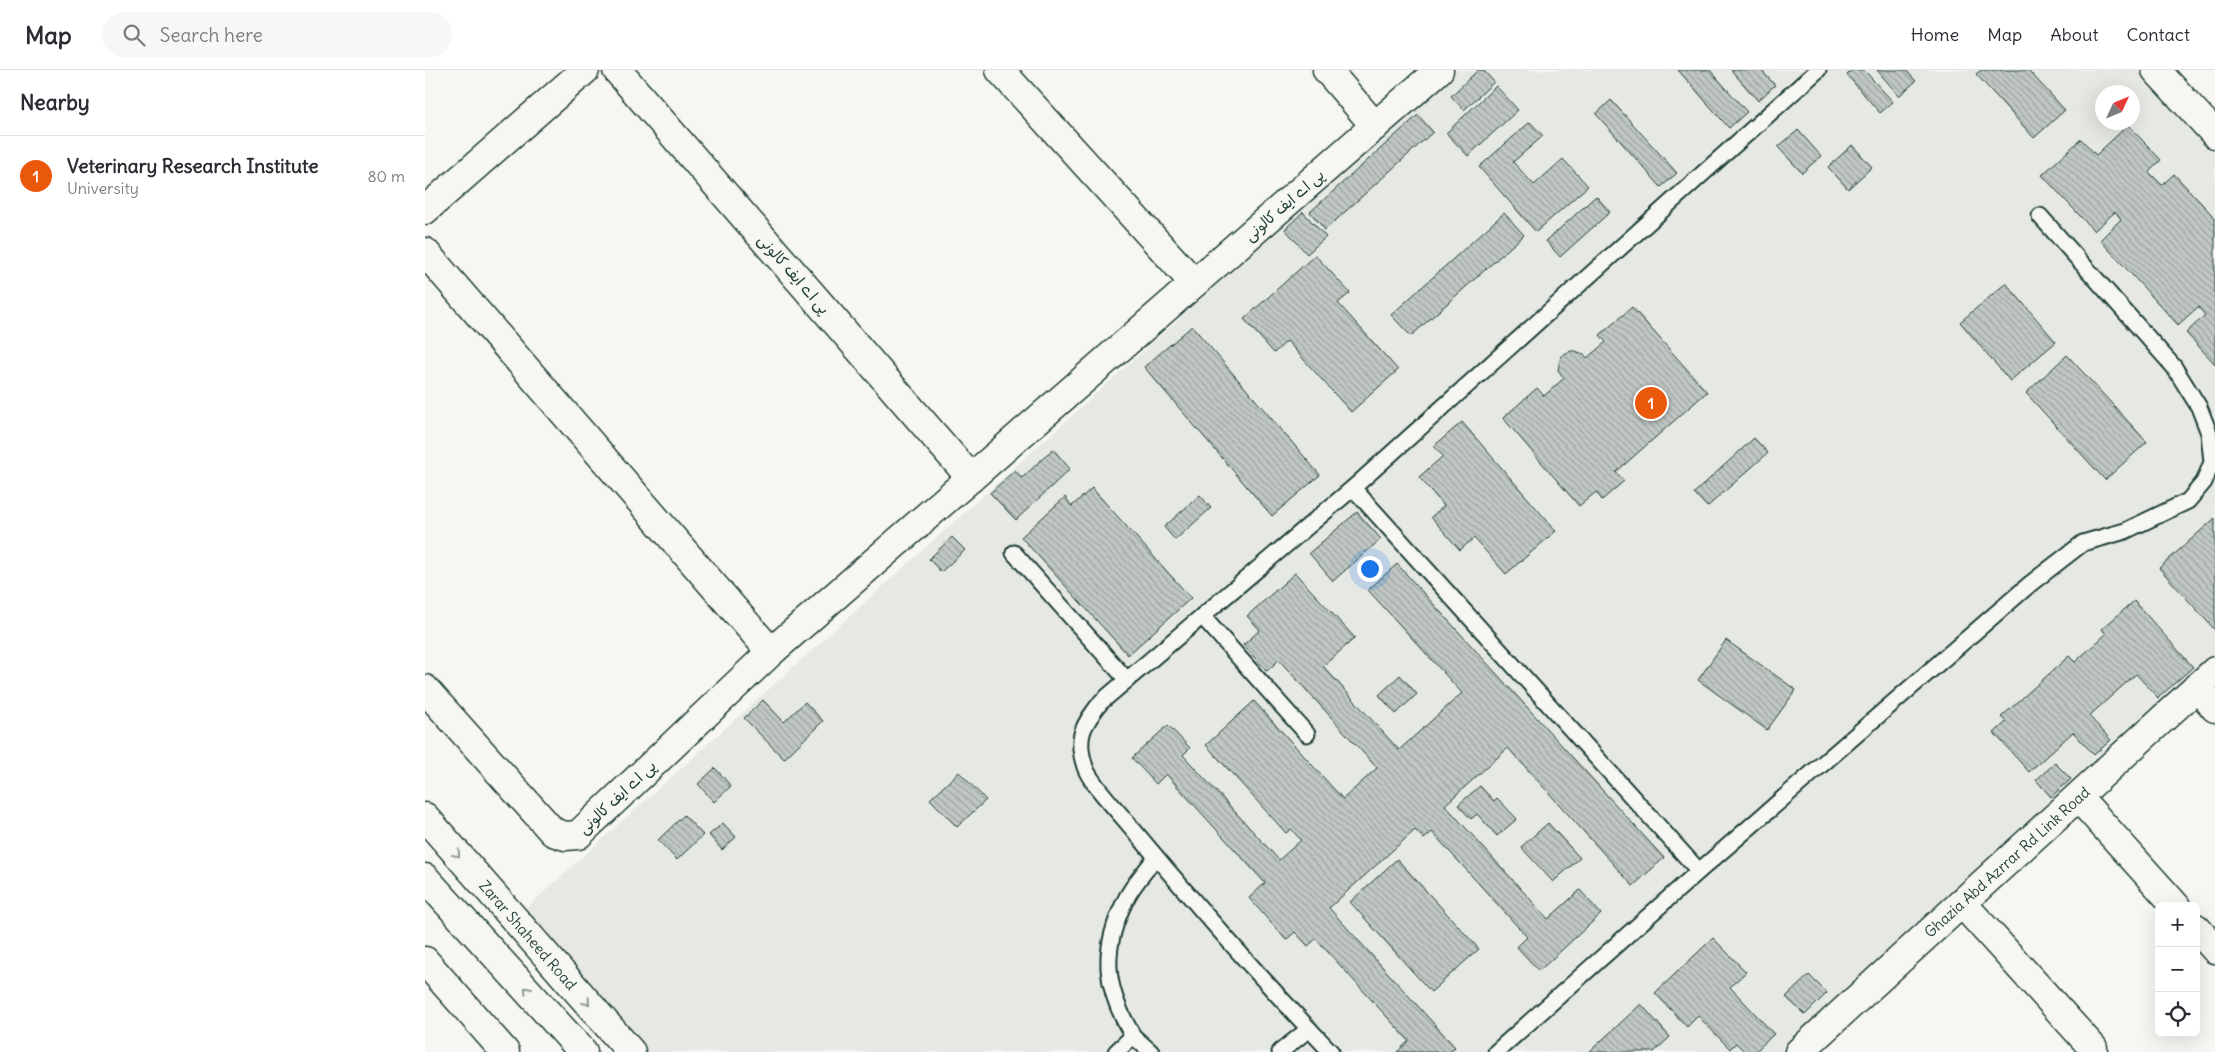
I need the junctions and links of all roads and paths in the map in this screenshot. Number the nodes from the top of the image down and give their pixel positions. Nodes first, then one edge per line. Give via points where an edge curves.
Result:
1 (585, 70) edge
2 (617, 70) edge
3 (1000, 70) edge
4 (1327, 70) edge
5 (1439, 70) edge
6 (1818, 70) edge
7 (2156, 70) edge
8 (1375, 126) junction
9 (2215, 134) edge
10 (425, 210) edge
11 (2040, 216) dead end
12 (425, 252) edge
13 (1194, 283) junction
14 (971, 478) junction
15 (1353, 488) junction
16 (1014, 553) dead end
17 (1202, 616) junction
18 (771, 652) junction
19 (2206, 679) edge
20 (1127, 680) junction
21 (425, 689) edge
22 (2215, 708) edge
23 (1307, 734) dead end
24 (2078, 797) junction
25 (425, 817) edge
26 (1156, 856) junction
27 (1699, 871) junction
28 (425, 878) edge
29 (2172, 902) edge
30 (1962, 903) junction
31 (2200, 932) edge
32 (2215, 949) edge
33 (425, 961) edge
34 (1309, 1029) junction
35 (1133, 1036) junction
36 (2093, 1048) dead end
37 (505, 1052) edge
38 (583, 1052) edge
39 (631, 1052) edge
40 (1116, 1052) edge
41 (1151, 1052) edge
42 (1280, 1052) edge
43 (1331, 1052) edge
44 (1496, 1052) edge
45 (1799, 1052) edge

1 - 10 street
2 - 14 street, پی اے ایف کالونی
3 - 13 street
4 - 8 street
5 - 8 street, پی اے ایف کالونی
6 - 15 lane
7 - 9 street
8 - 13 street, پی اے ایف کالونی
11 - 27 lane via 2174,367 2199,407 2209,433 2212,462 2204,482 2188,501 2155,518 2083,543 2030,584
12 - 18 street
13 - 14 street, پی اے ایف کالونی
14 - 18 street, پی اے ایف کالونی
15 - 17 lane
15 - 27 lane
16 - 20 lane
17 - 20 lane
17 - 23 lane
18 - 21 street, پی اے ایف کالونی via 578,835 565,836 553,832
19 - 22 street
19 - 24 street, Ghazia Abd Azrrar Rd Link Road
20 - 26 lane via 1101,702 1085,723 1080,746 1085,770
24 - 29 street
24 - 30 street, Ghazia Abd Azrrar Rd Link Road
25 -> 39 street, Zarar Shaheed Road
26 - 34 lane
26 - 35 lane via 1125,900 1111,939 1109,980 1118,1011
27 - 44 lane
38 -> 28 street
30 - 36 street
30 - 45 street, Ghazia Abd Azrrar Rd Link Road
31 - 32 street
33 - 37 street
34 - 42 lane
34 - 43 lane
35 - 40 lane
35 - 41 lane

